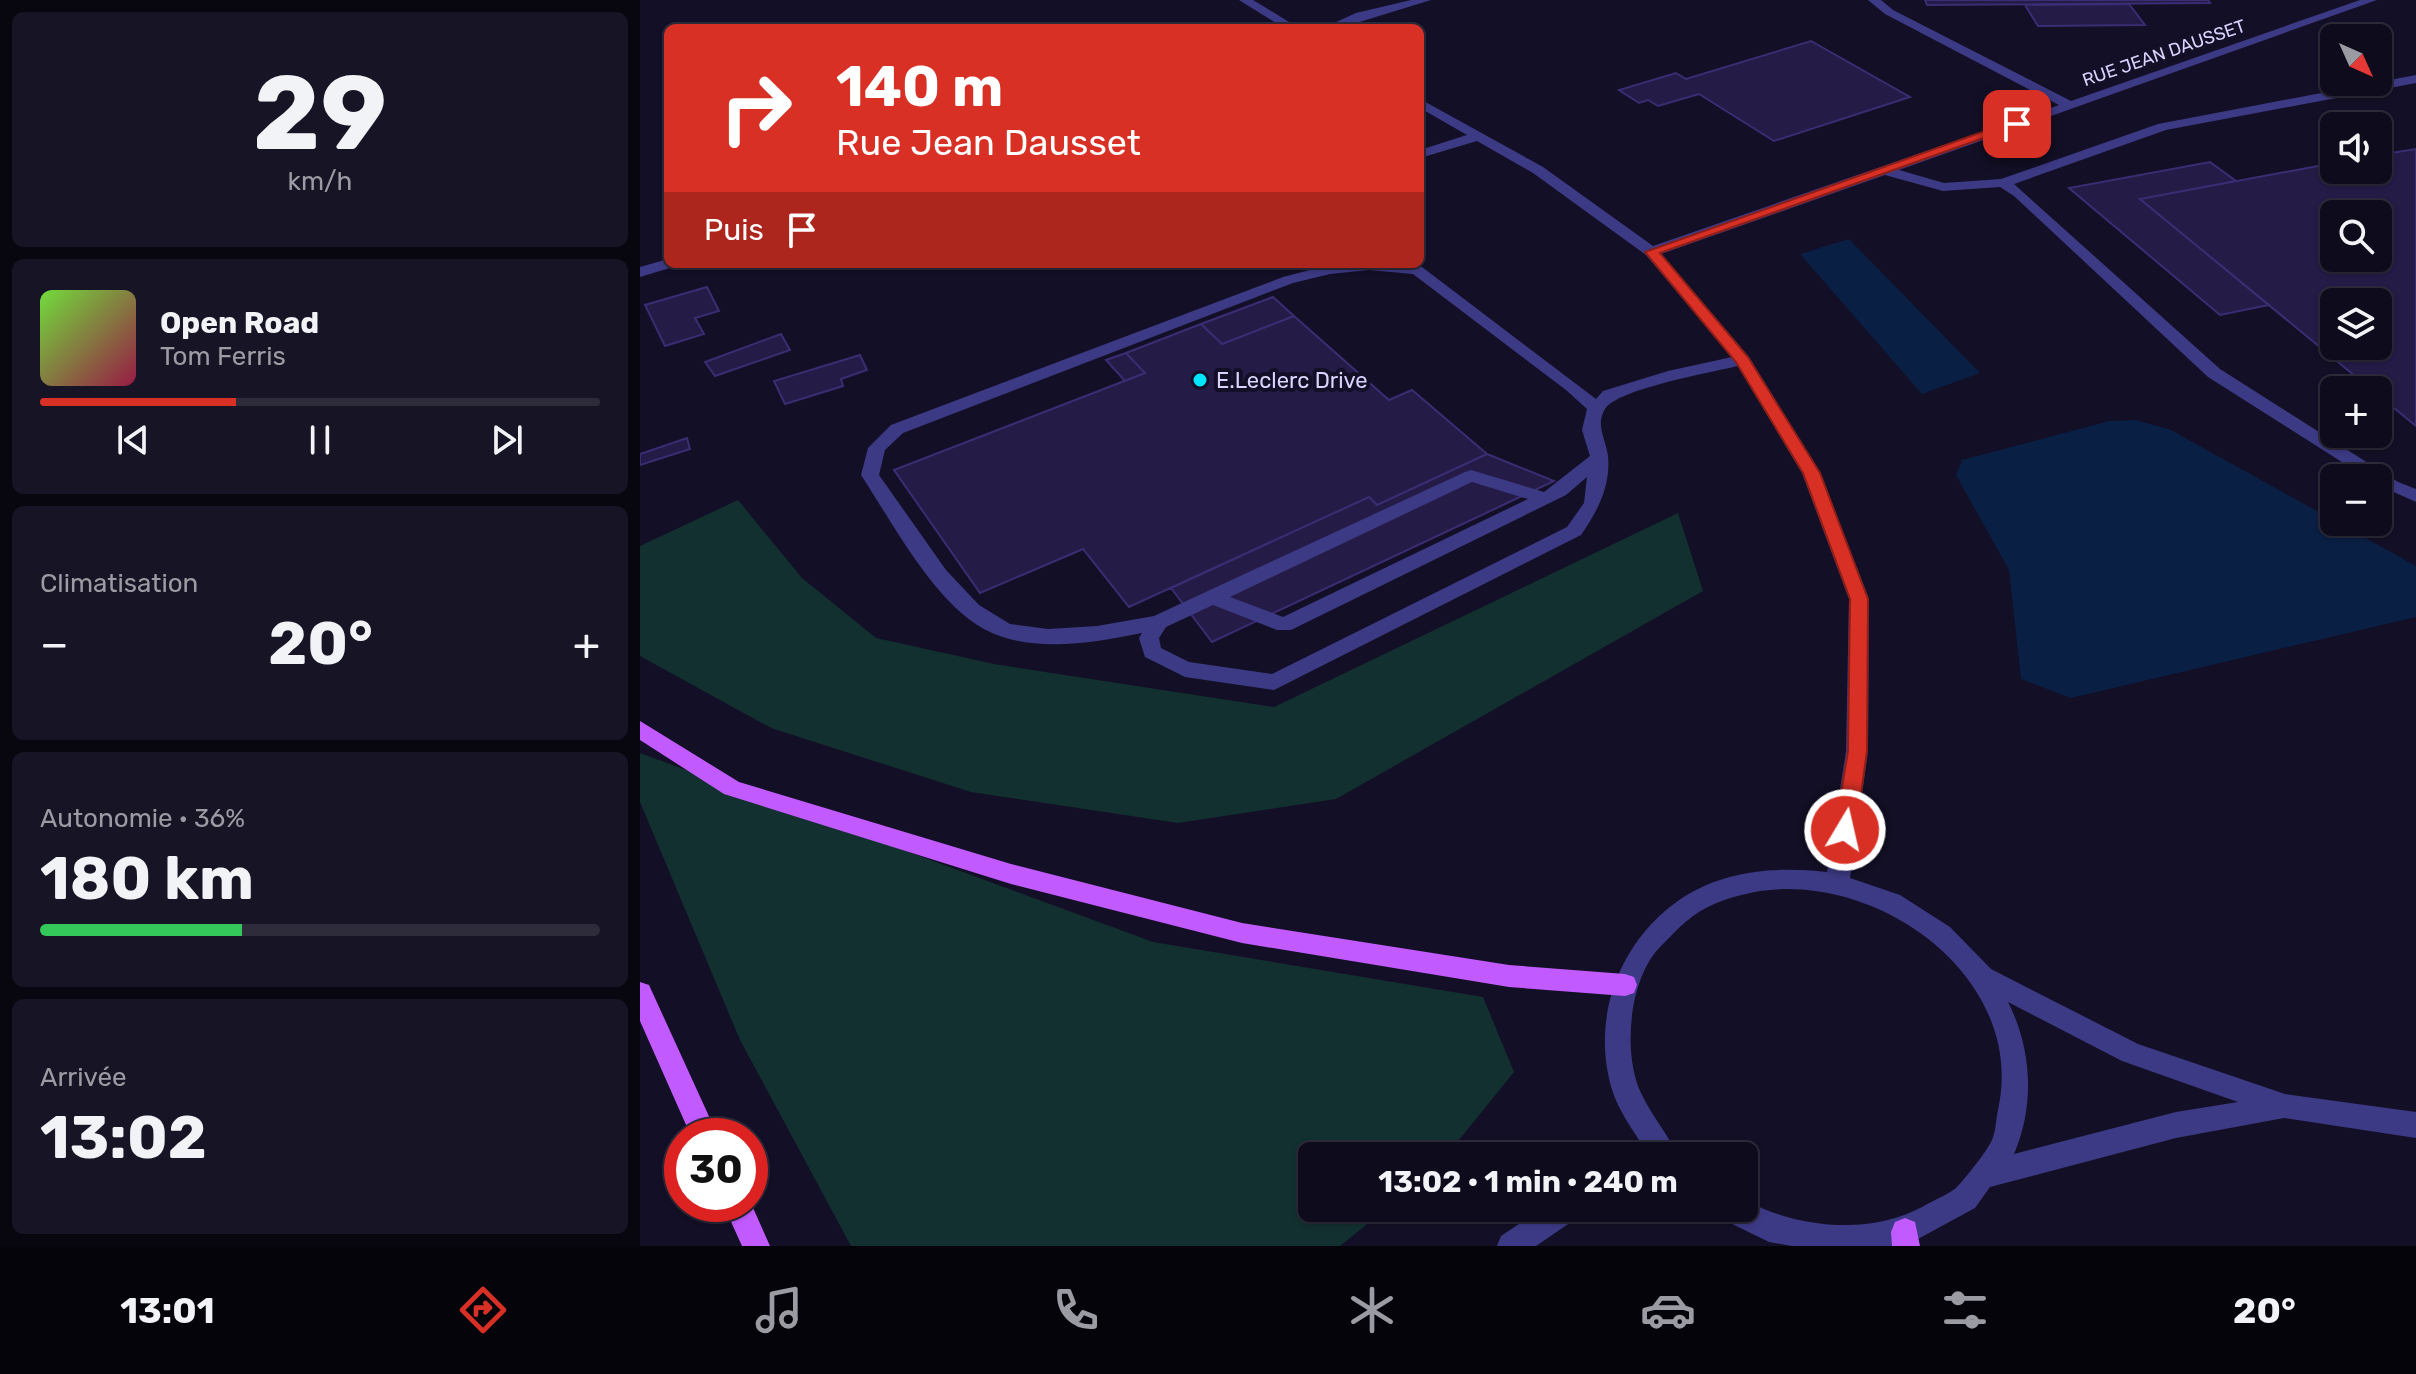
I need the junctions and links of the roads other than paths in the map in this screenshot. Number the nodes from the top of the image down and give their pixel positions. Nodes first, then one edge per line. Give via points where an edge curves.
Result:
1 (1245, 0) edge
2 (1425, 0) edge
3 (1874, 0) edge
4 (2371, 0) edge
5 (1286, 24) edge
6 (1339, 24) edge
7 (2416, 79) edge
8 (1424, 105) edge
9 (2070, 105) junction
10 (1479, 136) junction
11 (1424, 153) edge
12 (1884, 170) junction
13 (2003, 183) junction
14 (1651, 252) junction
15 (664, 265) edge
16 (1339, 268) edge
17 (1398, 268) edge
18 (640, 272) edge
19 (1743, 360) junction
20 (1596, 408) junction
21 (1599, 457) junction
22 (2416, 496) edge
23 (1545, 498) junction
24 (1212, 597) junction
25 (1159, 622) junction
26 (640, 729) edge
27 (1837, 883) junction
28 (1982, 977) junction
29 (1625, 985) junction
30 (640, 993) edge
31 (2285, 1106) junction
32 (697, 1118) edge
33 (2416, 1125) edge
34 (1652, 1142) edge
35 (1981, 1176) junction
36 (745, 1222) edge
37 (1546, 1222) edge
38 (1757, 1222) edge
39 (1906, 1239) edge
40 (756, 1246) edge
41 (1511, 1246) edge

1 - 5 street
2 - 6 street
3 - 9 street
4 - 9 street, RUE JEAN DAUSSET
7 - 13 street via 2163,127
8 - 10 street
9 - 12 street, RUE JEAN DAUSSET
10 - 11 street
10 - 14 street via 1538,170
12 - 13 street via 1943,187
12 - 14 street, RUE JEAN DAUSSET
13 - 22 street via 2214,373
14 - 19 street
15 - 18 street
16 - 25 street via 1288,280 897,429 870,457 870,475 953,592 991,624 1039,636 1104,634
17 - 20 street via 1417,270
19 - 20 street via 1629,388 1609,395
19 - 27 street via 1811,473 1859,599 1857,751
20 - 21 street via 1591,430
21 - 23 street
21 - 25 street via 1593,503 1574,531 1274,682 1185,669 1152,652 1149,638
23 - 24 street via 1471,476
23 - 24 street via 1284,625
24 - 25 street
26 - 29 main road via 732,788 1011,874 1242,933 1509,976
27 - 28 street via 1892,902 1917,918 1941,934
27 - 29 street via 1783,878 1731,886 1685,908 1649,941
28 - 31 street via 2131,1053
28 - 35 street via 2008,1029 2017,1085 2004,1146
29 - 34 street via 1616,1038 1627,1095
30 - 32 main road
31 - 33 street
31 - 35 street via 2176,1125
35 - 39 street via 1965,1198
36 - 40 main road
37 - 41 street
38 - 39 street via 1838,1240

